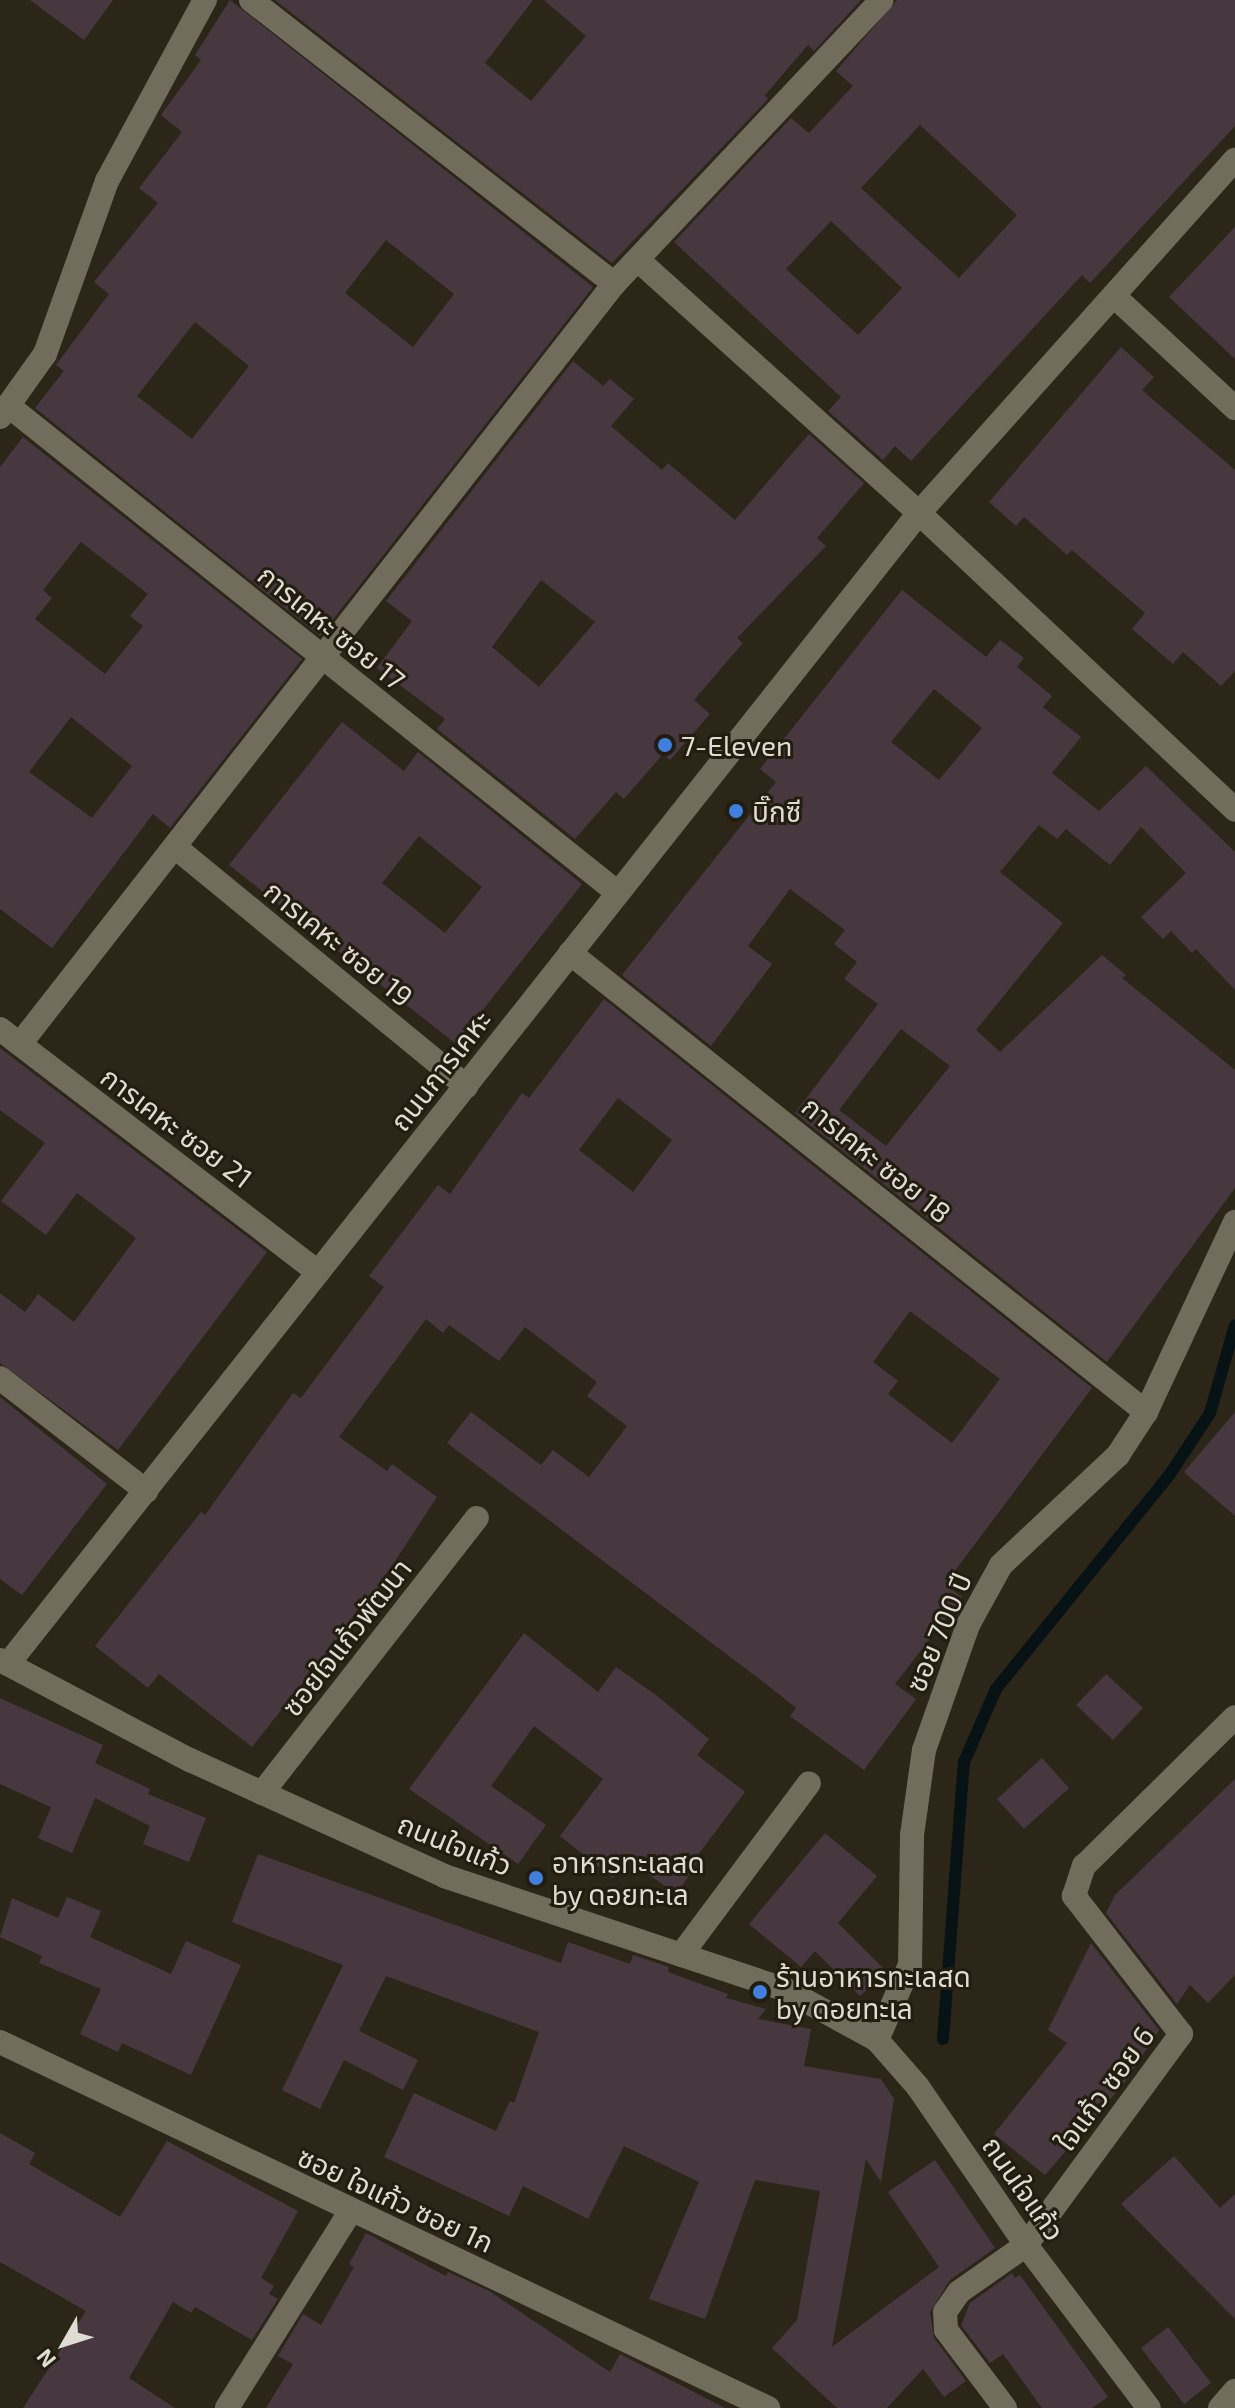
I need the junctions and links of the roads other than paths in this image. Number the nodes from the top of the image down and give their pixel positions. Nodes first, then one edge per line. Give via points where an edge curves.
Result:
1 (205, 0) edge
2 (251, 0) edge
3 (882, 0) edge
4 (1235, 160) edge
5 (638, 260) junction
6 (614, 284) junction
7 (1114, 296) junction
8 (1235, 408) edge
9 (5, 412) edge
10 (919, 513) junction
11 (321, 657) junction
12 (1235, 810) edge
13 (175, 847) junction
14 (618, 893) junction
15 (570, 953) junction
16 (0, 1029) edge
17 (20, 1044) junction
18 (466, 1086) junction
19 (1235, 1222) edge
20 (318, 1272) junction
21 (0, 1378) edge
22 (1146, 1412) junction
23 (146, 1491) junction
24 (477, 1518) dead end
25 (4, 1662) edge
26 (1235, 1717) edge
27 (809, 1783) dead end
28 (262, 1793) junction
29 (681, 1955) junction
30 (877, 2040) junction
31 (0, 2042) edge
32 (350, 2212) junction
33 (1026, 2245) junction
34 (1235, 2391) edge
35 (227, 2408) edge
36 (768, 2408) edge
37 (1005, 2408) edge
38 (1149, 2408) edge
39 (1220, 2408) edge

1 - 9 street via 107,181 45,354
2 - 6 street
3 - 5 street
4 - 7 street, ถนนการเคหะ
5 - 6 street
5 - 10 street
6 - 11 street
7 - 8 street
7 - 10 street, ถนนการเคหะ
9 - 11 street, การเคหะ ซอย 17
10 - 12 street
10 - 14 street, ถนนการเคหะ
11 - 13 street
11 - 14 street, การเคหะ ซอย 17
13 - 17 street
13 - 18 street, การเคหะ ซอย 19
14 - 15 street, ถนนการเคหะ
15 - 18 street, ถนนการเคหะ
15 - 22 street, การเคหะ ซอย 18
16 - 17 street, การเคหะ ซอย 21
17 - 20 street, การเคหะ ซอย 21
18 - 20 street, ถนนการเคหะ
19 - 22 street, ซอย 700 ปี
20 - 23 street, ถนนการเคหะ
21 - 23 street
22 - 30 street, ซอย 700 ปี via 1102,1472 1001,1565 968,1625 924,1750 912,1835 910,1965
23 - 25 street, ถนนการเคหะ
24 - 28 street, ซอยใจแก้วพัฒนา
25 - 28 street, ถนนใจแก้ว
26 - 33 street, ใจแก้ว ซอย 6 via 1084,1866 1074,1896 1181,2034
27 - 29 street
28 - 29 street, ถนนใจแก้ว via 444,1876
29 - 30 street, ถนนใจแก้ว via 786,1990
30 - 33 street, ถนนใจแก้ว via 918,2087
31 - 32 street, ซอย ใจแก้ว ซอย 1ก
32 - 35 street
32 - 36 street, ซอย ใจแก้ว ซอย 1ก
33 - 37 street via 959,2292 945,2312 946,2330
33 - 38 street, ถนนใจแก้ว
34 - 39 street

